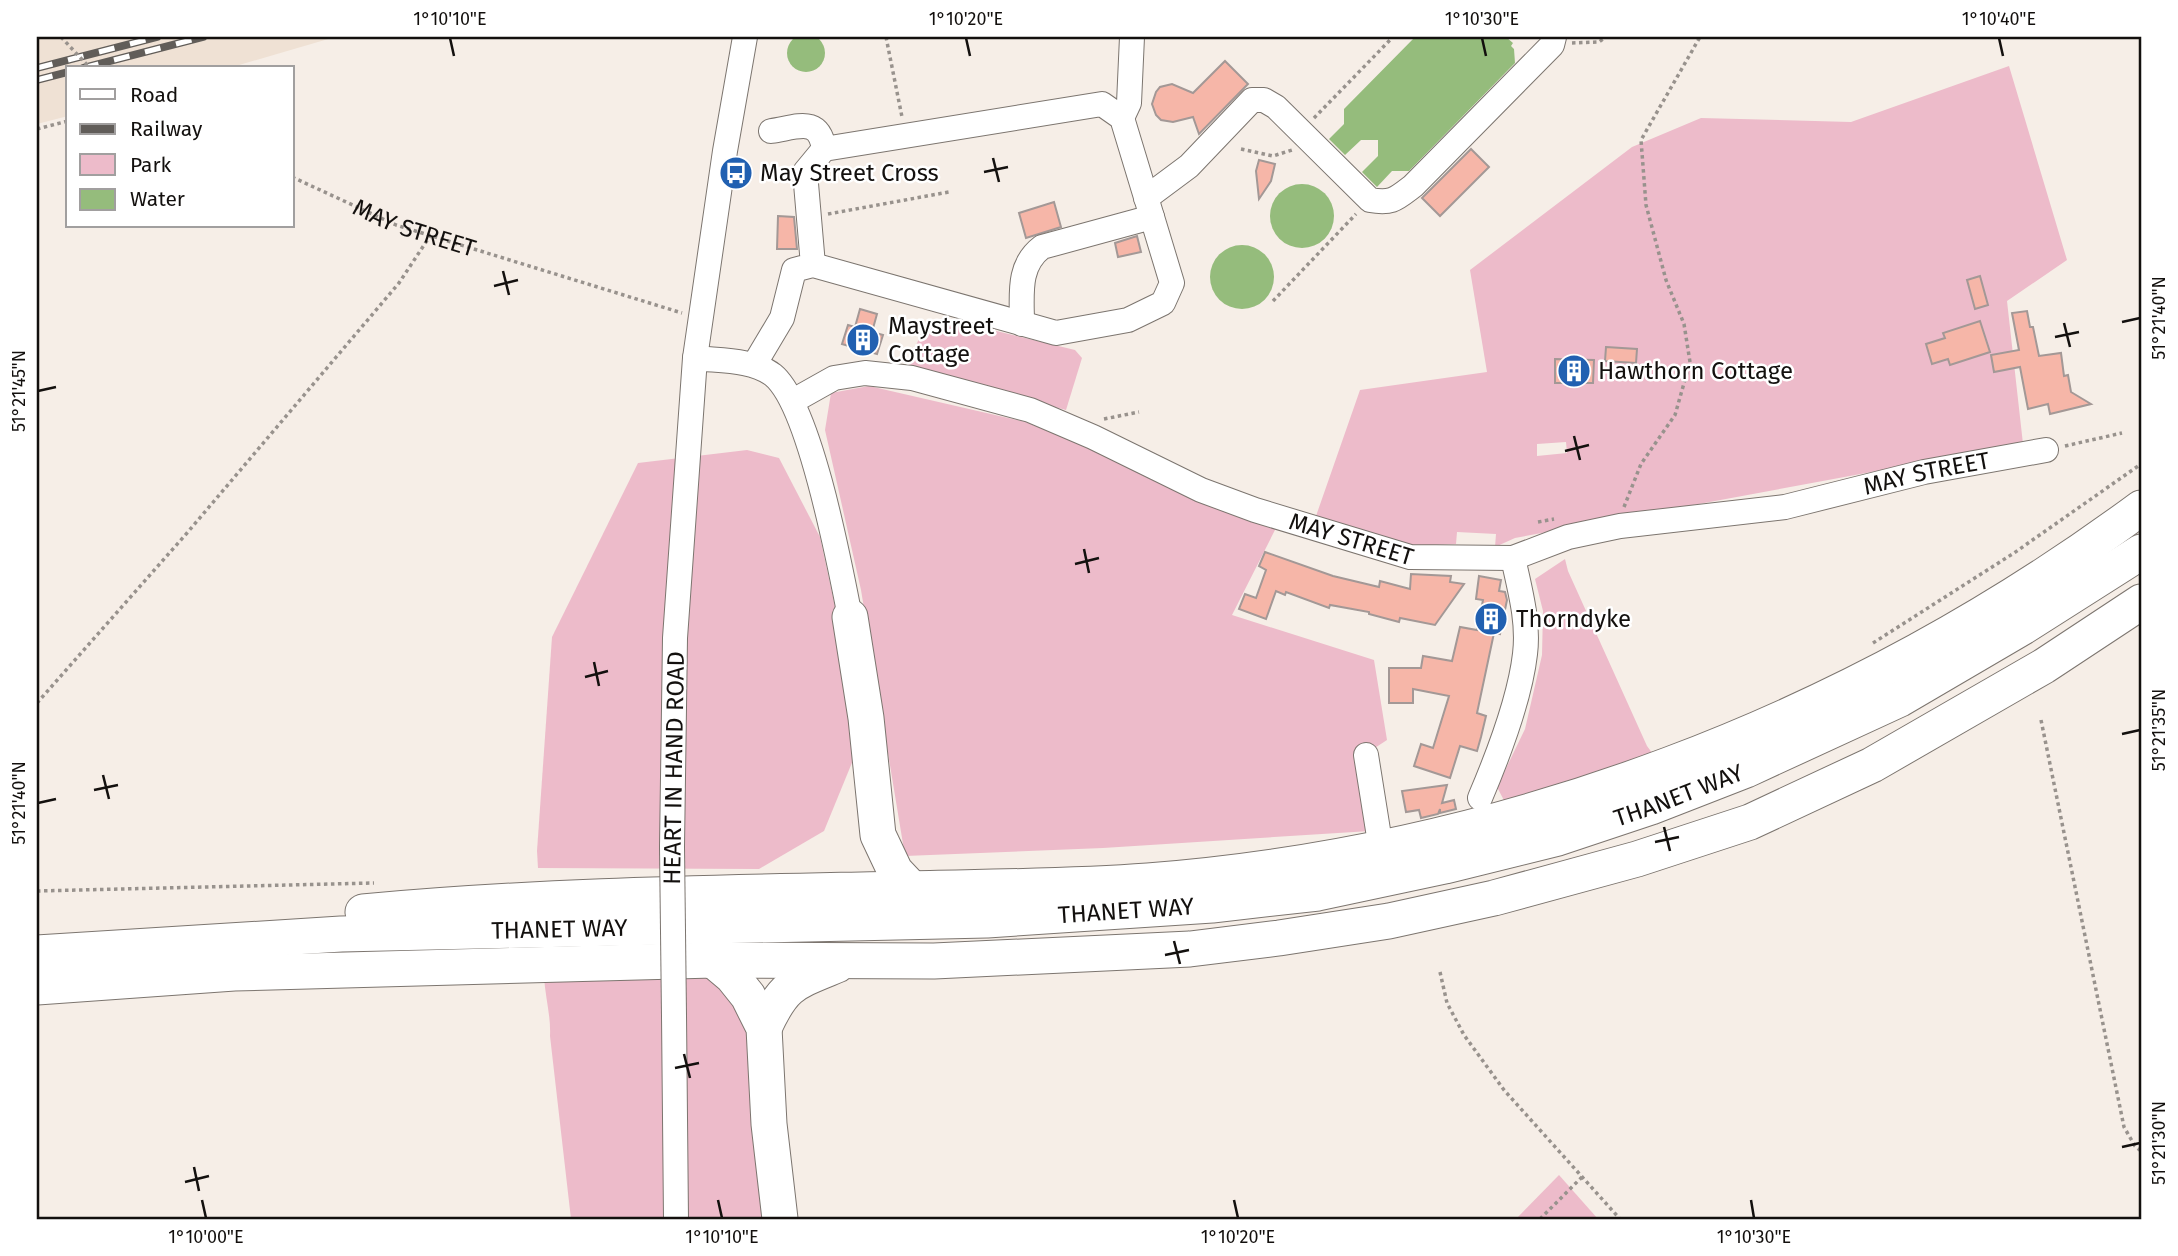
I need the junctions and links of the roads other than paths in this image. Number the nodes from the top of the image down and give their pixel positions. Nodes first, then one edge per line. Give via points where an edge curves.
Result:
1 (745, 37) edge
2 (1132, 37) edge
3 (1554, 38) edge
4 (1122, 118) junction
5 (771, 131) dead end
6 (824, 149) junction
7 (1149, 208) junction
8 (813, 265) junction
9 (1021, 324) junction
10 (695, 358) junction
11 (754, 365) junction
12 (793, 401) junction
13 (2046, 450) road end
14 (2141, 508) edge
15 (2141, 552) edge
16 (1513, 558) junction
17 (2141, 602) edge
18 (850, 617) joint
19 (1366, 755) dead end
20 (1480, 798) dead end
21 (878, 835) junction
22 (1381, 849) junction
23 (912, 889) junction
24 (845, 891) junction
25 (163, 944) junction
26 (37, 953) edge
27 (713, 960) junction
28 (846, 961) junction
29 (37, 987) edge
30 (764, 1028) junction
31 (676, 1219) edge
32 (780, 1219) edge

1 - 10 street, HEART IN HAND ROAD
2 - 4 street via 1129,103
3 - 7 street via 1394,201 1370,200 1276,107 1252,100
4 - 6 street via 1102,104
4 - 7 street
5 - 6 street via 815,128
6 - 8 street via 805,172
7 - 9 street via 1042,247 1031,256 1023,279
7 - 9 street via 1172,283 1163,303 1128,320 1056,333
8 - 9 street
8 - 11 street via 794,270 782,318
10 - 11 street
10 - 31 street, HEART IN HAND ROAD, bridge via 675,638
11 - 12 street via 770,373
12 - 16 street, MAY STREET via 834,378 865,373 912,378 1030,410 1201,491 1410,557
12 - 18 street via 813,461
13 - 16 street, MAY STREET via 1924,472 1784,507 1620,526 1568,537
14 - 22 highway via 2004,601 1785,718 1591,793
15 - 25 highway, THANET WAY via 1900,699 1746,771 1558,838 1318,893 987,920 341,934
16 - 20 street via 1524,609 1525,654 1506,727
17 - 28 highway, THANET WAY via 2044,666 1883,759 1750,822 1637,859 1389,921 1279,939 1190,949
18 - 21 highway
19 - 22 street
21 - 23 highway via 895,871
21 - 24 highway via 862,874
22 - 23 highway via 1147,881
23 - 24 highway
24 - 25 highway via 578,896 379,910
25 - 26 highway, THANET WAY
27 - 28 highway, THANET WAY
27 - 29 highway, THANET WAY via 234,973
27 - 30 highway via 748,996
28 - 30 highway via 788,988 776,1001
30 - 32 highway

